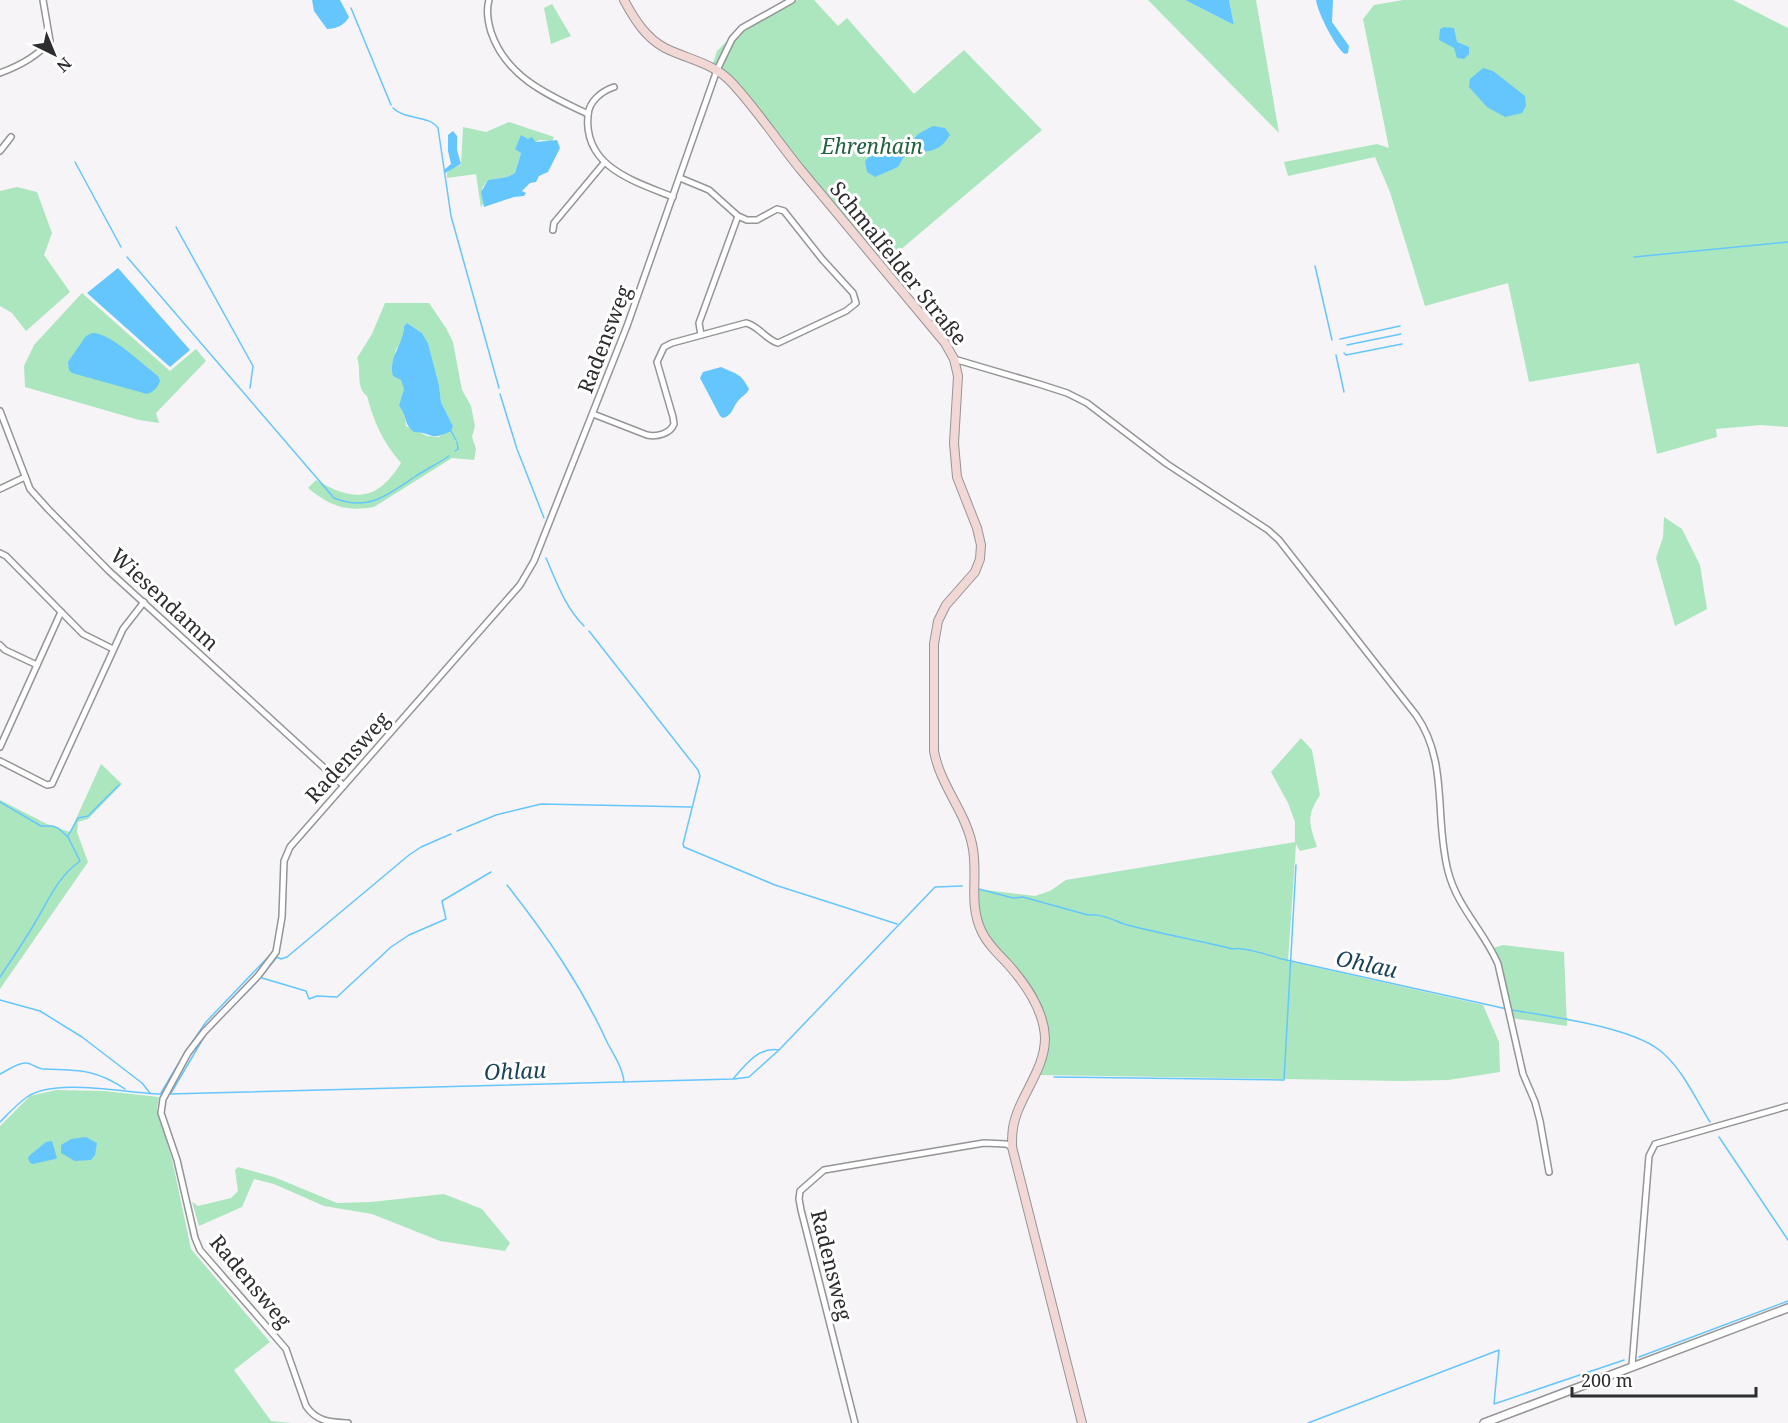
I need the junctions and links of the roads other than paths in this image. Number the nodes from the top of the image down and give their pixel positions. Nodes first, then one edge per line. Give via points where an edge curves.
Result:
1 (43, 0) edge
2 (489, 0) edge
3 (624, 0) edge
4 (792, 0) edge
5 (717, 70) junction
6 (0, 73) edge
7 (614, 87) dead end
8 (588, 114) junction
9 (11, 136) dead end
10 (0, 151) edge
11 (604, 163) junction
12 (680, 178) junction
13 (673, 197) junction
14 (738, 216) junction
15 (554, 230) dead end
16 (701, 335) junction
17 (954, 359) junction
18 (0, 411) edge
19 (593, 414) junction
20 (25, 477) junction
21 (0, 489) edge
22 (0, 553) edge
23 (144, 602) junction
24 (61, 612) junction
25 (0, 645) edge
26 (113, 649) junction
27 (38, 665) junction
28 (0, 747) edge
29 (0, 761) edge
30 (343, 785) junction
31 (1788, 1106) edge
32 (1012, 1146) junction
33 (1549, 1172) dead end
34 (1788, 1308) edge
35 (1632, 1366) junction
36 (348, 1423) edge
37 (855, 1423) edge
38 (1082, 1423) edge
39 (1484, 1423) edge

1 - 6 street via 50,41 20,65
2 - 8 street via 488,23 496,47 511,67 548,95
3 - 5 main road, Schmalfelder Straße via 652,39
4 - 5 street, Radensweg via 742,28
5 - 12 street, Radensweg
5 - 17 main road, Schmalfelder Straße via 734,85
7 - 8 street via 598,95
8 - 11 street via 594,153
9 - 10 street
11 - 13 street
11 - 15 street via 554,224
12 - 13 street, Radensweg
12 - 14 street via 709,190
13 - 19 street, Radensweg
14 - 16 street via 699,323
14 - 16 street via 757,220 777,209 784,211 853,293 856,303 778,343 746,323
16 - 19 street via 672,343 659,356 658,369 674,424 669,432 653,437
17 - 32 main road, Schmalfelder Straße via 958,376 954,457 957,477 981,544 975,572 946,605 938,621 934,644 933,740 936,763 973,846 973,897 981,931 1028,988 1045,1037 1044,1053 1016,1117
17 - 33 street via 1067,393 1255,521 1279,540 1416,715 1432,741 1437,765 1448,871 1464,909 1498,964 1523,1074 1540,1121
18 - 20 street, Wiesendamm
19 - 30 street, Radensweg via 534,561 520,585
20 - 21 street
20 - 23 street, Wiesendamm via 48,509
22 - 24 street
23 - 26 street
23 - 30 street, Wiesendamm
24 - 26 street via 89,638
24 - 27 street
25 - 27 street
26 - 29 street via 51,784
27 - 28 street
30 - 36 street, Radensweg via 290,847 284,861 276,952 188,1053 163,1099 162,1113 200,1250 286,1349 311,1413 321,1420
31 - 35 street via 1655,1144 1649,1156
32 - 37 street, Radensweg via 984,1143 824,1170 800,1191 801,1210
32 - 38 main road, Schmalfelder Straße
34 - 35 street
35 - 39 street

